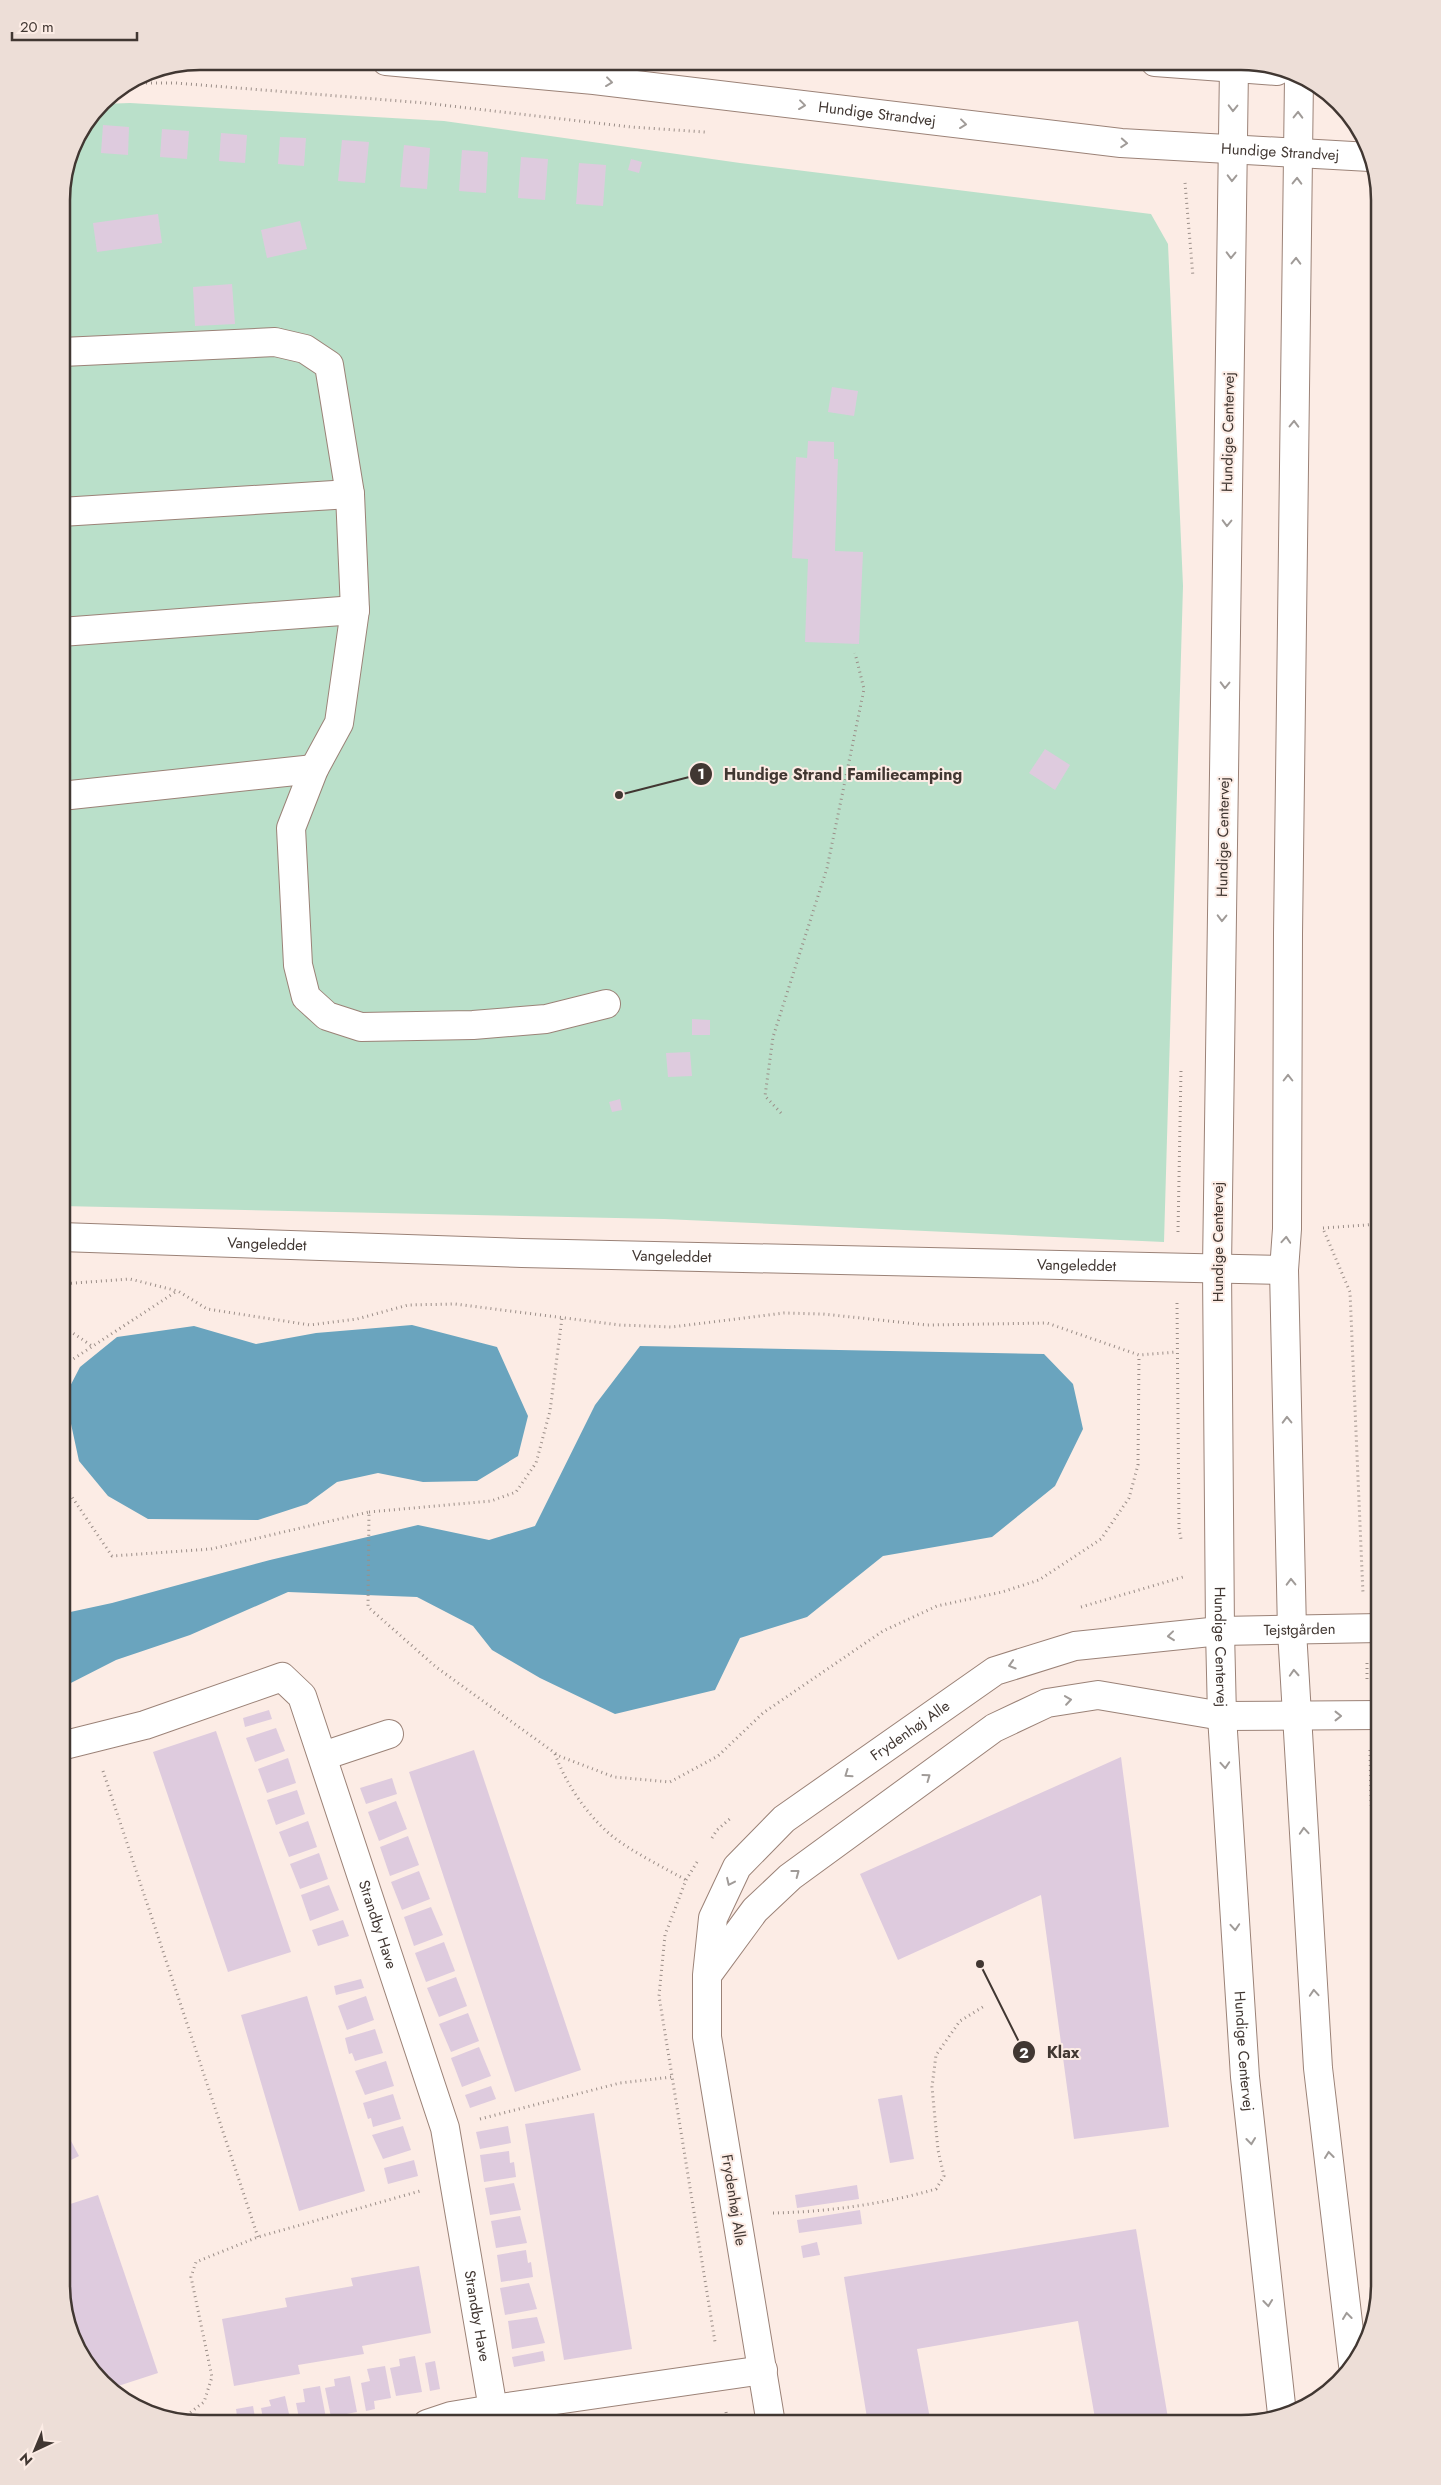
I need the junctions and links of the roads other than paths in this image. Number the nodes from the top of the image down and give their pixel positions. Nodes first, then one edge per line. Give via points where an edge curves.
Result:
1 (485, 70) edge
2 (1234, 70) edge
3 (1299, 84) edge
4 (1233, 149) junction
5 (1297, 153) junction
6 (1363, 156) edge
7 (70, 352) edge
8 (350, 494) junction
9 (70, 512) edge
10 (355, 610) junction
11 (70, 631) edge
12 (314, 769) junction
13 (70, 795) edge
14 (606, 1004) dead end
15 (70, 1237) edge
16 (1218, 1268) junction
17 (1284, 1270) junction
18 (1371, 1628) edge
19 (1220, 1631) junction
20 (1292, 1631) junction
21 (1371, 1715) edge
22 (1222, 1716) junction
23 (1297, 1716) junction
24 (390, 1734) dead end
25 (70, 1744) edge
26 (323, 1756) junction
27 (707, 1975) junction
28 (1352, 2353) edge
29 (763, 2370) junction
30 (494, 2408) junction
31 (1281, 2409) edge
32 (456, 2415) edge
33 (770, 2415) edge

1 -> 4 street, Hundige Strandvej via 594,80 1121,144
2 -> 4 street, Hundige Centervej
5 -> 3 street
4 - 5 street, Hundige Strandvej
4 -> 16 street, Hundige Centervej
5 - 6 street, Hundige Strandvej
17 -> 5 street via 1287,1229
7 - 8 street via 275,342 305,349 329,365
8 - 9 street
8 - 10 street
10 - 11 street
10 - 12 street via 339,723
12 - 13 street
12 - 14 street via 291,828 298,965 306,997 326,1016 361,1027 473,1025 546,1018
15 - 16 street, Vangeleddet via 512,1253
16 - 17 street, Vangeleddet
16 - 19 street, Hundige Centervej
20 -> 17 street
18 - 20 street, Tejstgården
19 - 20 street, Tejstgården
19 - 22 street, Hundige Centervej
19 -> 27 street, Frydenhøj Alle via 1075,1646 995,1671 784,1819 737,1867 713,1918
23 -> 20 street
23 -> 21 street
22 - 23 street
27 -> 22 street via 755,1910 790,1877 994,1728 1047,1703 1098,1695
22 -> 31 street, Hundige Centervej via 1245,2077
28 -> 23 street via 1318,2068
24 - 26 street
25 - 26 street, Strandby Have via 145,1725 282,1677 302,1696
26 - 30 street, Strandby Have via 445,2128
27 - 29 street, Frydenhøj Alle via 707,2037
29 - 30 street
29 - 33 street, Frydenhøj Alle
30 - 32 street

